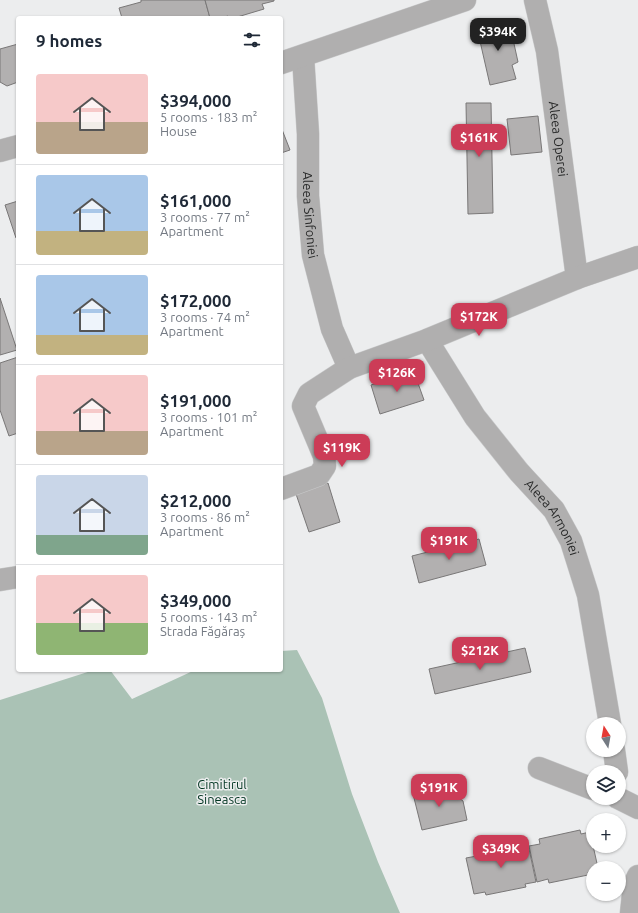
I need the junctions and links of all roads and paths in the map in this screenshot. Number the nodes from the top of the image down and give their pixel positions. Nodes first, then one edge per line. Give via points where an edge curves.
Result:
1 (465, 0) edge
2 (535, 0) edge
3 (303, 56) junction
4 (283, 62) edge
5 (16, 147) edge
6 (0, 151) edge
7 (638, 257) edge
8 (577, 278) junction
9 (427, 340) junction
10 (349, 368) junction
11 (283, 488) edge
12 (16, 577) edge
13 (0, 580) edge
14 (609, 717) edge
15 (538, 768) dead end
16 (586, 786) edge
17 (638, 876) edge
18 (631, 913) edge

1 - 3 street
2 - 8 street, Aleea Operei via 547,51
3 - 4 street
3 - 10 street, Aleea Sinfoniei via 308,134 308,196 313,255 332,329
5 - 6 street
7 - 8 street
8 - 9 street
9 - 10 street
9 - 14 street, Aleea Armoniei via 474,417 554,510 571,541 588,595
10 - 11 street via 309,394 304,406 324,456 325,466 319,475
12 - 13 street
15 - 16 street
17 - 18 street via 634,885

